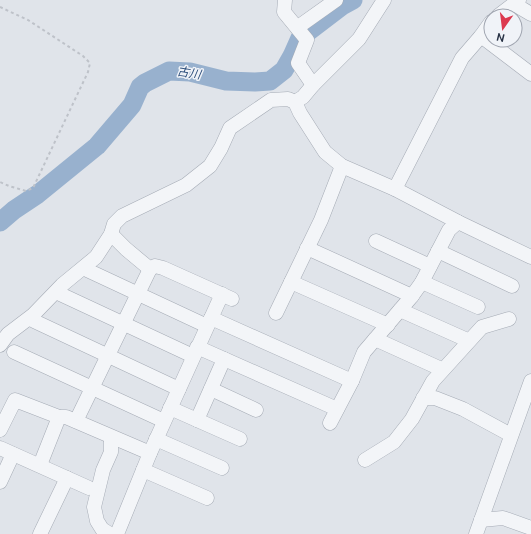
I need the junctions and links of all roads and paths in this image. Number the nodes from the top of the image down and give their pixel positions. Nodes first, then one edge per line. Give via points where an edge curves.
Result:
1 (285, 0) edge
2 (336, 0) edge
3 (384, 0) edge
4 (517, 2) edge
5 (0, 8) edge
6 (509, 8) edge
7 (531, 14) edge
8 (302, 32) junction
9 (483, 33) edge
10 (481, 36) junction
11 (531, 74) edge
12 (313, 85) junction
13 (295, 102) junction
14 (342, 166) junction
15 (0, 182) edge
16 (395, 189) junction
17 (458, 222) junction
18 (111, 234) junction
19 (376, 241) dead end
20 (307, 248) junction
21 (438, 251) junction
22 (531, 258) edge
23 (430, 266) junction
24 (88, 270) dead end
25 (150, 270) junction
26 (291, 282) junction
27 (422, 282) junction
28 (512, 286) dead end
29 (138, 293) junction
30 (60, 294) dead end
31 (412, 296) junction
32 (478, 307) dead end
33 (400, 310) junction
34 (276, 313) dead end
35 (509, 319) dead end
36 (34, 321) dead end
37 (209, 322) junction
38 (123, 323) junction
39 (388, 325) junction
40 (375, 339) junction
41 (465, 339) dead end
42 (0, 344) edge
43 (14, 352) dead end
44 (195, 352) junction
45 (107, 356) junction
46 (224, 359) junction
47 (439, 368) dead end
48 (352, 381) junction
49 (531, 381) edge
50 (92, 388) junction
51 (179, 389) junction
52 (211, 389) junction
53 (423, 398) junction
54 (170, 408) junction
55 (337, 409) junction
56 (256, 410) dead end
57 (59, 417) junction
58 (197, 420) junction
59 (76, 421) junction
60 (164, 421) junction
61 (330, 423) dead end
62 (0, 430) edge
63 (512, 435) junction
64 (112, 437) junction
65 (156, 439) junction
66 (240, 440) dead end
67 (0, 448) edge
68 (150, 453) junction
69 (13, 454) junction
70 (365, 460) dead end
71 (40, 465) junction
72 (222, 468) dead end
73 (143, 470) junction
74 (67, 478) junction
75 (0, 482) edge
76 (89, 488) dead end
77 (207, 498) dead end
78 (481, 520) junction
79 (531, 528) edge
80 (40, 534) edge
81 (110, 534) edge
82 (117, 534) edge
83 (476, 534) edge

1 - 8 street via 284,12
2 - 8 street
3 - 12 street via 359,38
4 - 6 street
4 - 7 street
5 - 15 path via 28,20 90,63 33,188 26,191
8 - 12 street via 298,63
9 - 10 street
10 - 11 street
10 - 16 street via 462,58
12 - 13 street
13 - 14 street via 325,152
13 - 18 street via 288,99 271,100 230,128 210,166 186,185 122,216 114,224
14 - 16 street
14 - 20 street via 322,220
16 - 17 street
17 - 21 street via 448,230
17 - 22 street
18 - 25 street
18 - 42 street via 96,257 62,284 33,316 8,334
19 - 23 street
20 - 26 street
20 - 31 street
21 - 23 street
21 - 28 street
23 - 27 street
24 - 29 street
25 - 29 street
25 - 37 street via 155,266 163,268 227,297
26 - 34 street
26 - 39 street
27 - 31 street
27 - 32 street
29 - 37 street
29 - 38 street
30 - 38 street
31 - 33 street
33 - 39 street
33 - 41 street
35 - 53 street via 482,327 433,381
36 - 45 street
37 - 44 street
37 - 48 street
38 - 44 street
38 - 45 street
39 - 40 street
40 - 47 street
40 - 48 street via 364,352
43 - 50 street
44 - 46 street
44 - 51 street
45 - 50 street
45 - 51 street
46 - 52 street
46 - 55 street
48 - 55 street
49 - 63 street
50 - 59 street
50 - 60 street
51 - 54 street
52 - 56 street
52 - 58 street
53 - 63 street via 435,398 462,409
53 - 70 street via 412,419 394,442
54 - 58 street
54 - 60 street
55 - 61 street
57 - 59 street
57 - 62 street via 16,400
57 - 71 street
58 - 66 street
59 - 64 street
60 - 65 street
63 - 78 street
64 - 68 street
64 - 81 street via 112,452 103,470 94,507 97,521 102,529
65 - 68 street
65 - 72 street
67 - 69 street
68 - 73 street
69 - 71 street
69 - 75 street
71 - 74 street
73 - 77 street
73 - 82 street
74 - 76 street
74 - 80 street
78 - 79 street via 503,518
78 - 83 street

